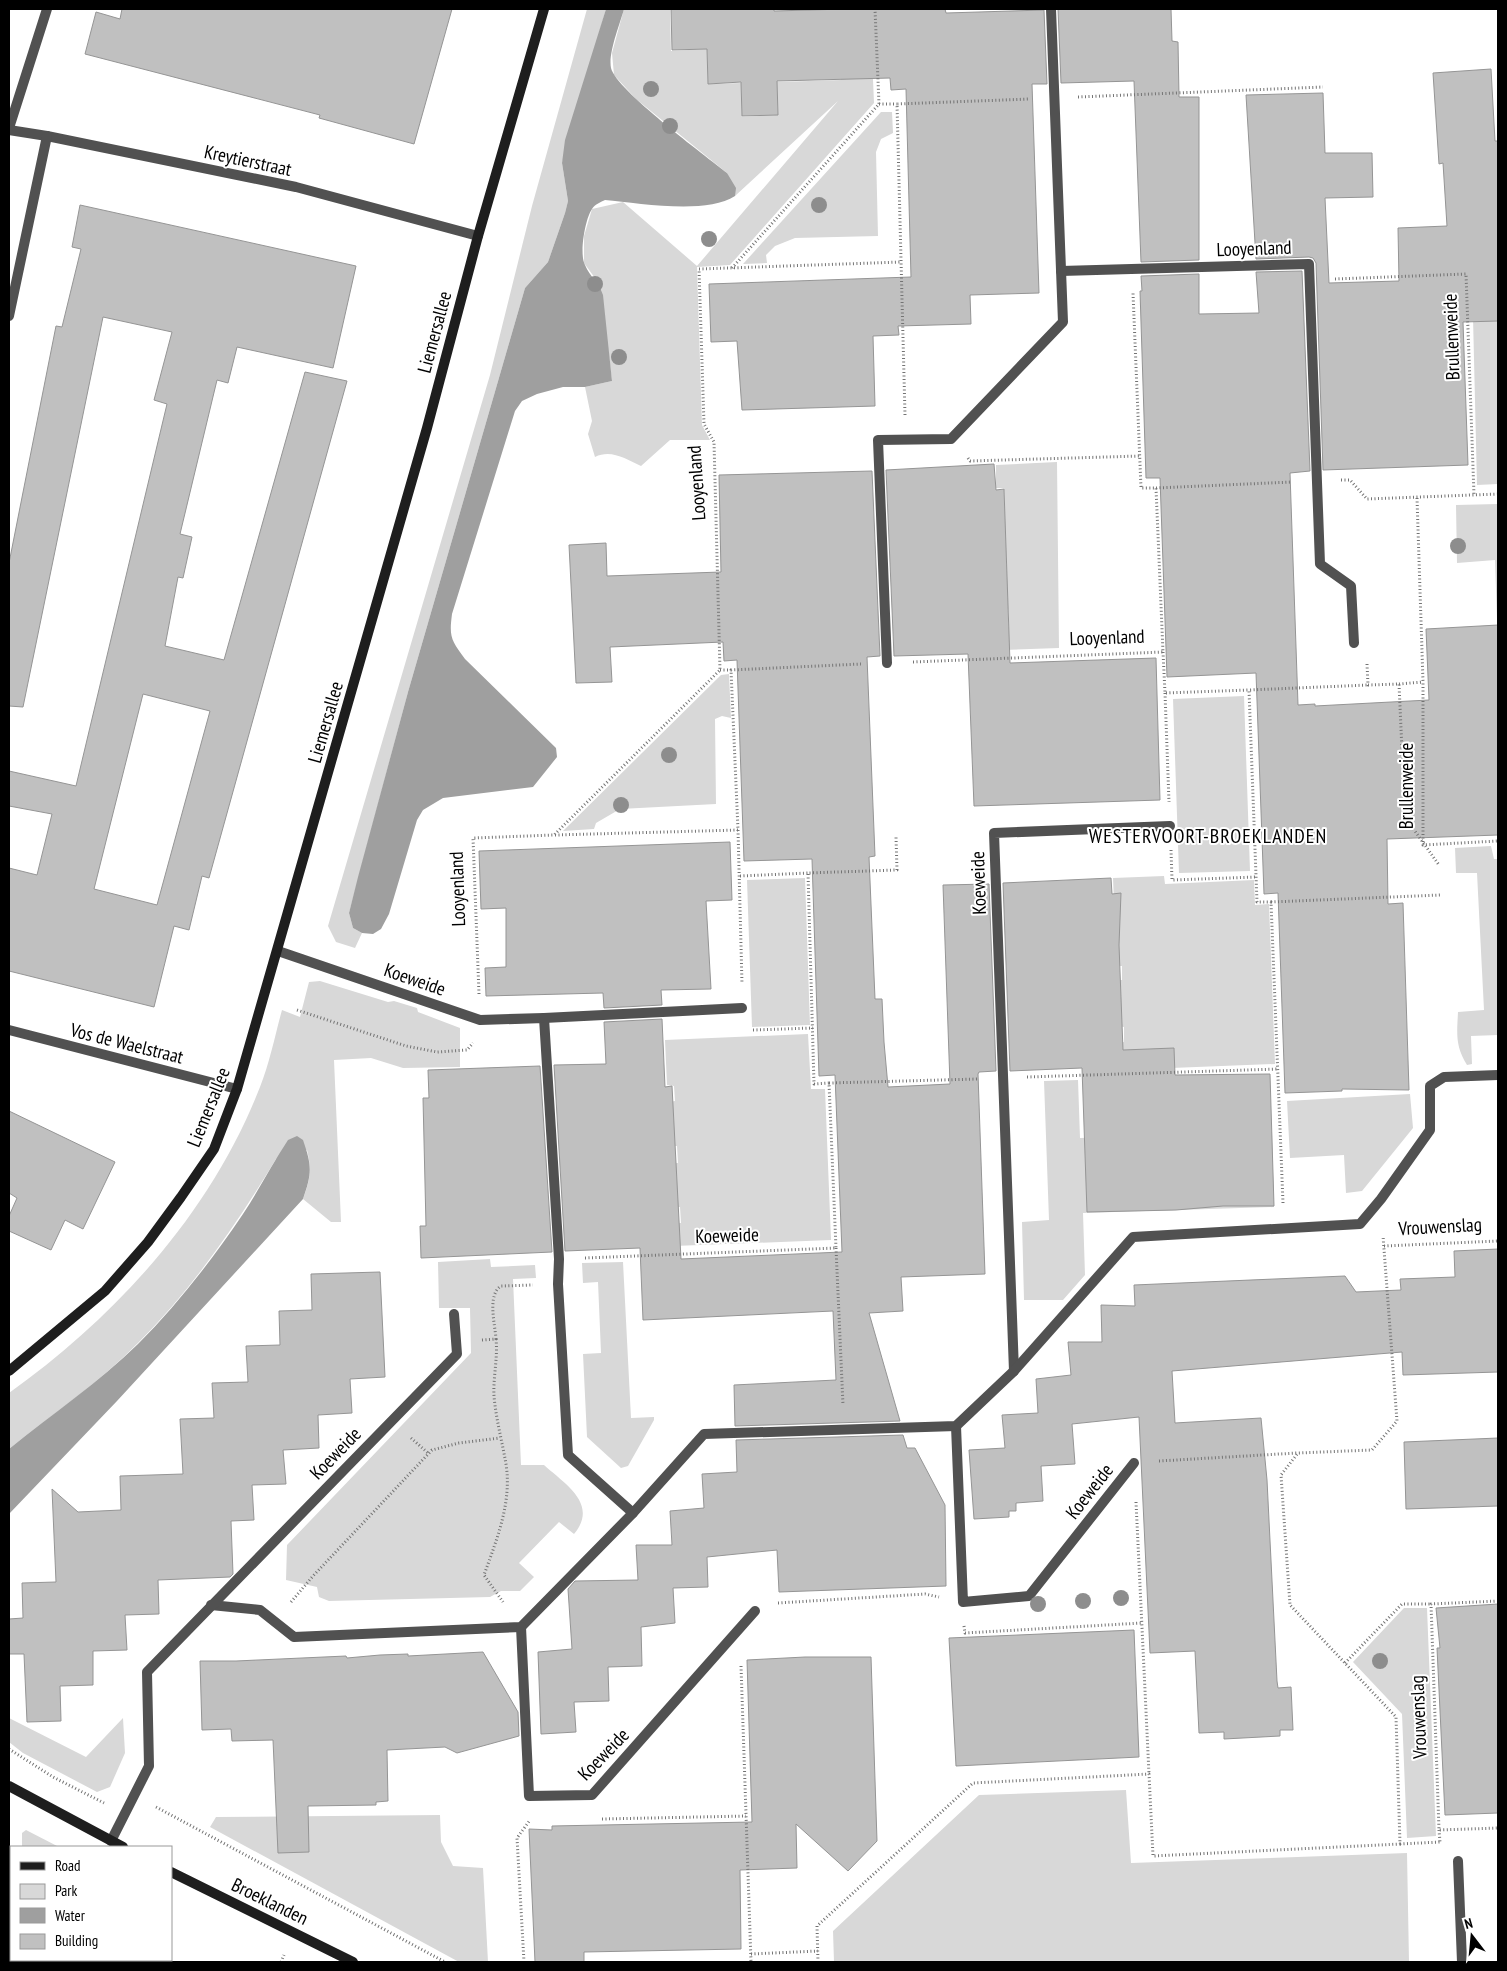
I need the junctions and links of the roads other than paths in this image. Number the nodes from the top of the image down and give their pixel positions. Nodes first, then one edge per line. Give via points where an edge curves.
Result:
1 (47, 9) edge
2 (544, 9) edge
3 (1050, 9) edge
4 (9, 129) edge
5 (47, 136) junction
6 (478, 236) junction
7 (1061, 271) junction
8 (9, 316) edge
9 (1354, 644) road end
10 (887, 663) road end
11 (1170, 826) dead end
12 (278, 952) junction
13 (742, 1008) road end
14 (544, 1018) junction
15 (9, 1030) edge
16 (1498, 1075) edge
17 (237, 1089) junction
18 (454, 1314) dead end
19 (9, 1371) edge
20 (1014, 1371) junction
21 (956, 1426) junction
22 (1134, 1463) road end
23 (633, 1513) junction
24 (211, 1605) junction
25 (756, 1611) dead end
26 (521, 1627) junction
27 (9, 1786) edge
28 (111, 1841) junction
29 (121, 1846) edge
30 (1458, 1861) road end
31 (172, 1872) edge
32 (353, 1962) edge
33 (1462, 1962) edge

1 - 4 street
2 - 6 street, Liemersallee
3 - 7 street
4 - 5 street, Kreytierstraat
5 - 6 street, Kreytierstraat via 296,188
5 - 8 street
6 - 12 street, Liemersallee via 427,428
7 - 9 street, Looyenland via 1309,264 1320,564 1351,586
7 - 10 street via 1063,322 951,439 878,440
11 - 20 street, Koeweide via 994,833
12 - 14 street, Koeweide via 480,1020
12 - 17 street, Liemersallee
13 - 14 street, Koeweide
14 - 23 street via 568,1455
15 - 17 street, Vos de Waelstraat
16 - 20 street via 1444,1077 1430,1086 1430,1130 1360,1224 1133,1237
17 - 19 street, Liemersallee via 214,1149 148,1242 105,1291
18 - 24 street, Koeweide via 457,1354
20 - 21 street
21 - 22 street, Koeweide via 963,1602 1029,1596
21 - 23 street via 704,1434
23 - 26 street
24 - 26 street via 260,1610 294,1637
24 - 28 street, Koeweide via 147,1672 149,1766
25 - 26 street, Koeweide via 592,1796 529,1796
27 - 28 street
28 - 29 street
30 - 33 street
31 - 32 street, Broeklanden

